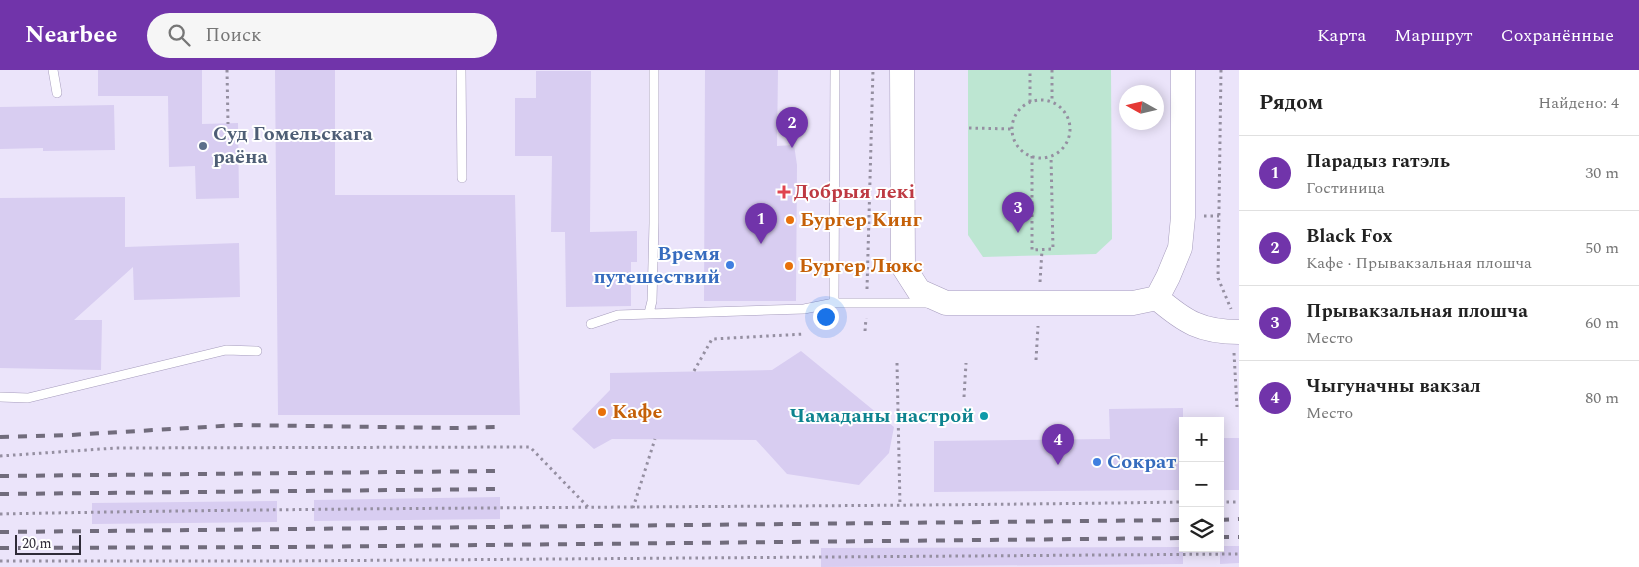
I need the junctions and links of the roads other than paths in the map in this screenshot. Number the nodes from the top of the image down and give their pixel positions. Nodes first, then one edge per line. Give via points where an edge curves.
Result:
1 (53, 70) edge
2 (461, 70) edge
3 (654, 70) edge
4 (835, 70) edge
5 (902, 70) edge
6 (1183, 70) edge
7 (57, 93) dead end
8 (462, 178) dead end
9 (1157, 298) junction
10 (834, 303) junction
11 (946, 303) junction
12 (649, 313) junction
13 (591, 324) dead end
14 (1239, 332) edge
15 (257, 351) dead end
16 (0, 397) edge

1 - 7 lane
2 - 8 lane
3 - 12 lane via 654,223
4 - 10 lane
5 - 11 main road via 903,266 919,290
6 - 9 main road via 1180,248
9 - 11 main road via 1133,302
9 - 14 main road via 1178,316 1204,329
10 - 11 lane
10 - 12 lane via 804,309
12 - 13 lane via 618,315
15 - 16 lane via 226,350 28,398

